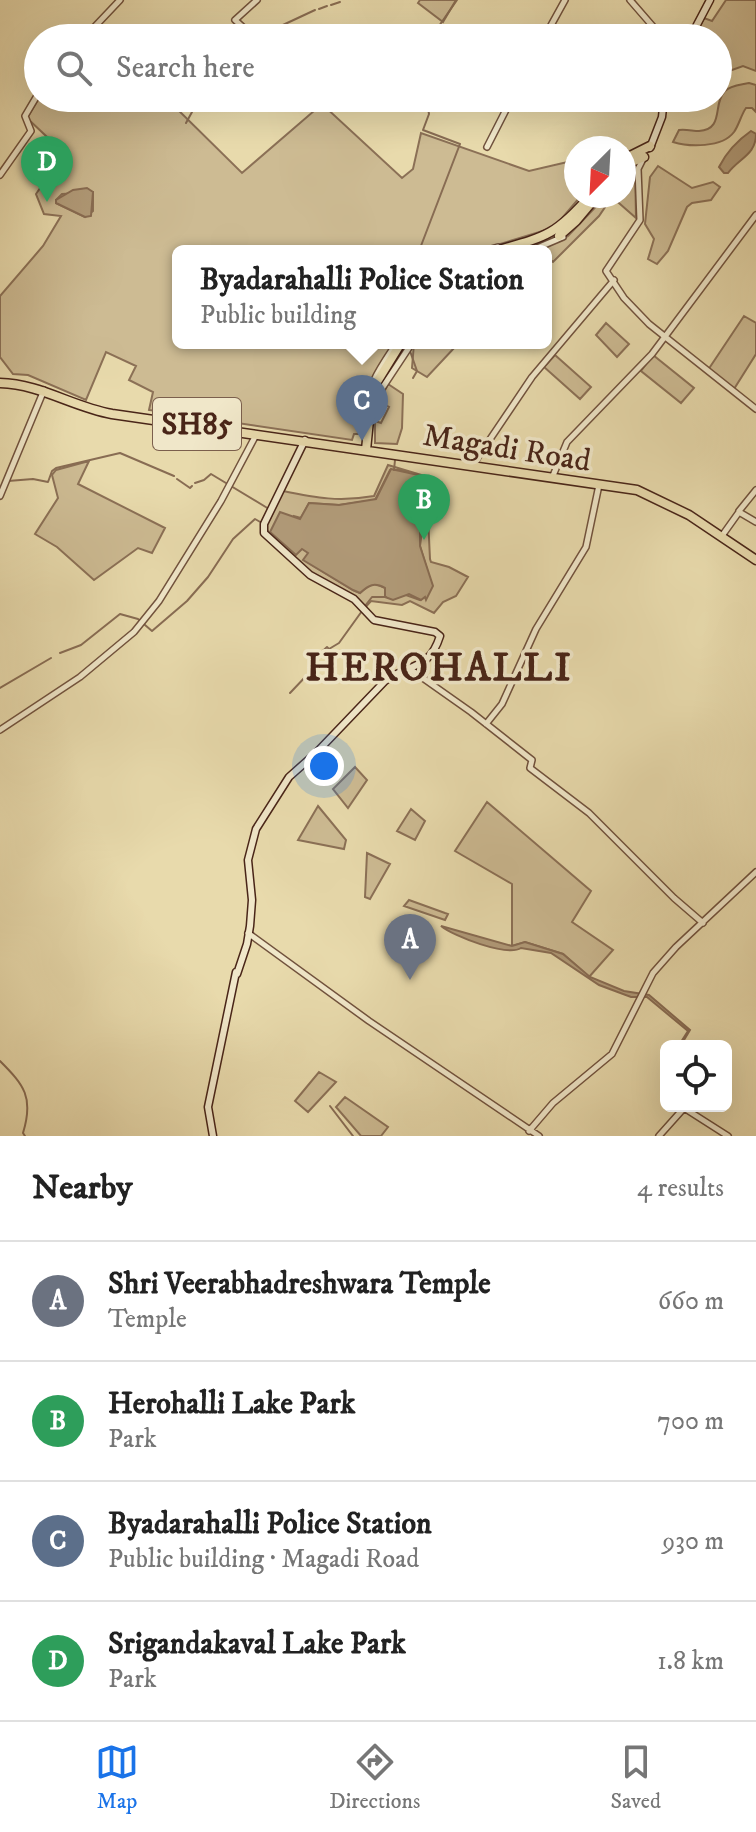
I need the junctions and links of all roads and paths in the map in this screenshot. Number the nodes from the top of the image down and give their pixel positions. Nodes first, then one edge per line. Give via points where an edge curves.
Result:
1 (120, 0) edge
2 (257, 0) edge
3 (565, 0) edge
4 (630, 0) edge
5 (710, 0) edge
6 (97, 24) edge
7 (239, 24) edge
8 (552, 24) edge
9 (651, 24) edge
10 (697, 24) edge
11 (27, 112) edge
12 (505, 112) edge
13 (663, 112) edge
14 (650, 146) junction
15 (487, 147) dead end
16 (636, 154) edge
17 (644, 157) junction
18 (636, 158) edge
19 (0, 175) edge
20 (576, 208) edge
21 (577, 208) edge
22 (588, 208) edge
23 (589, 208) edge
24 (756, 215) edge
25 (506, 245) edge
26 (516, 245) edge
27 (538, 245) edge
28 (546, 245) edge
29 (614, 280) junction
30 (665, 338) junction
31 (395, 349) edge
32 (395, 349) edge
33 (406, 349) edge
34 (0, 382) edge
35 (44, 390) junction
36 (372, 403) junction
37 (756, 409) edge
38 (256, 435) junction
39 (305, 442) junction
40 (366, 448) junction
41 (473, 464) junction
42 (552, 477) junction
43 (599, 485) junction
44 (756, 490) edge
45 (0, 496) edge
46 (739, 512) junction
47 (756, 522) edge
48 (724, 533) junction
49 (756, 558) edge
50 (410, 669) junction
51 (486, 724) junction
52 (0, 730) edge
53 (756, 872) edge
54 (703, 923) junction
55 (248, 935) junction
56 (529, 1131) junction
57 (213, 1136) edge
58 (539, 1136) edge
59 (659, 1136) edge
60 (728, 1136) edge

1 - 6 street
2 - 7 street via 235,20
3 - 8 street
4 - 9 street
5 - 10 main road
11 - 19 street via 31,131
12 - 15 street
13 - 14 main road
14 - 16 main road
14 - 17 main road
17 - 18 main road
17 - 29 street via 638,169 640,220 606,271
20 - 25 street via 557,227
21 - 26 main road via 558,230
22 - 27 main road via 561,235
23 - 28 street via 561,239
24 - 30 street
29 - 30 street via 624,298
29 - 41 street via 532,377
30 - 37 street
30 - 42 street via 567,442
31 - 36 main road via 375,382
32 - 40 street via 369,387
33 - 36 main road
34 - 35 main road, Magadi Road / SH85 via 23,381
35 - 38 main road, Magadi Road / SH85 via 90,406
35 - 45 street
36 - 40 main road
38 - 39 main road, Magadi Road / SH85
38 - 52 street via 157,603 128,640
39 - 40 main road, Magadi Road / SH85
39 - 50 main road via 264,523 271,541 310,575 354,599 376,621 439,634 432,654
40 - 41 main road, Magadi Road / SH85
41 - 42 main road, Magadi Road / SH85
42 - 43 main road, Magadi Road / SH85
42 - 48 main road, Magadi Road / SH85 via 642,488
43 - 49 main road, Magadi Road / SH85 via 653,496
43 - 51 street via 586,547 536,629 502,704
44 - 46 street
46 - 47 street
46 - 48 street
48 - 49 main road, Magadi Road / SH85
50 - 51 street
50 - 55 main road via 383,683 283,780 248,839
51 - 54 street via 532,760 530,768 589,813
53 - 54 street
54 - 56 street via 653,973 612,1054 553,1103
55 - 56 street
55 - 57 main road via 208,1107
56 - 58 street
59 - 60 street via 684,1108

